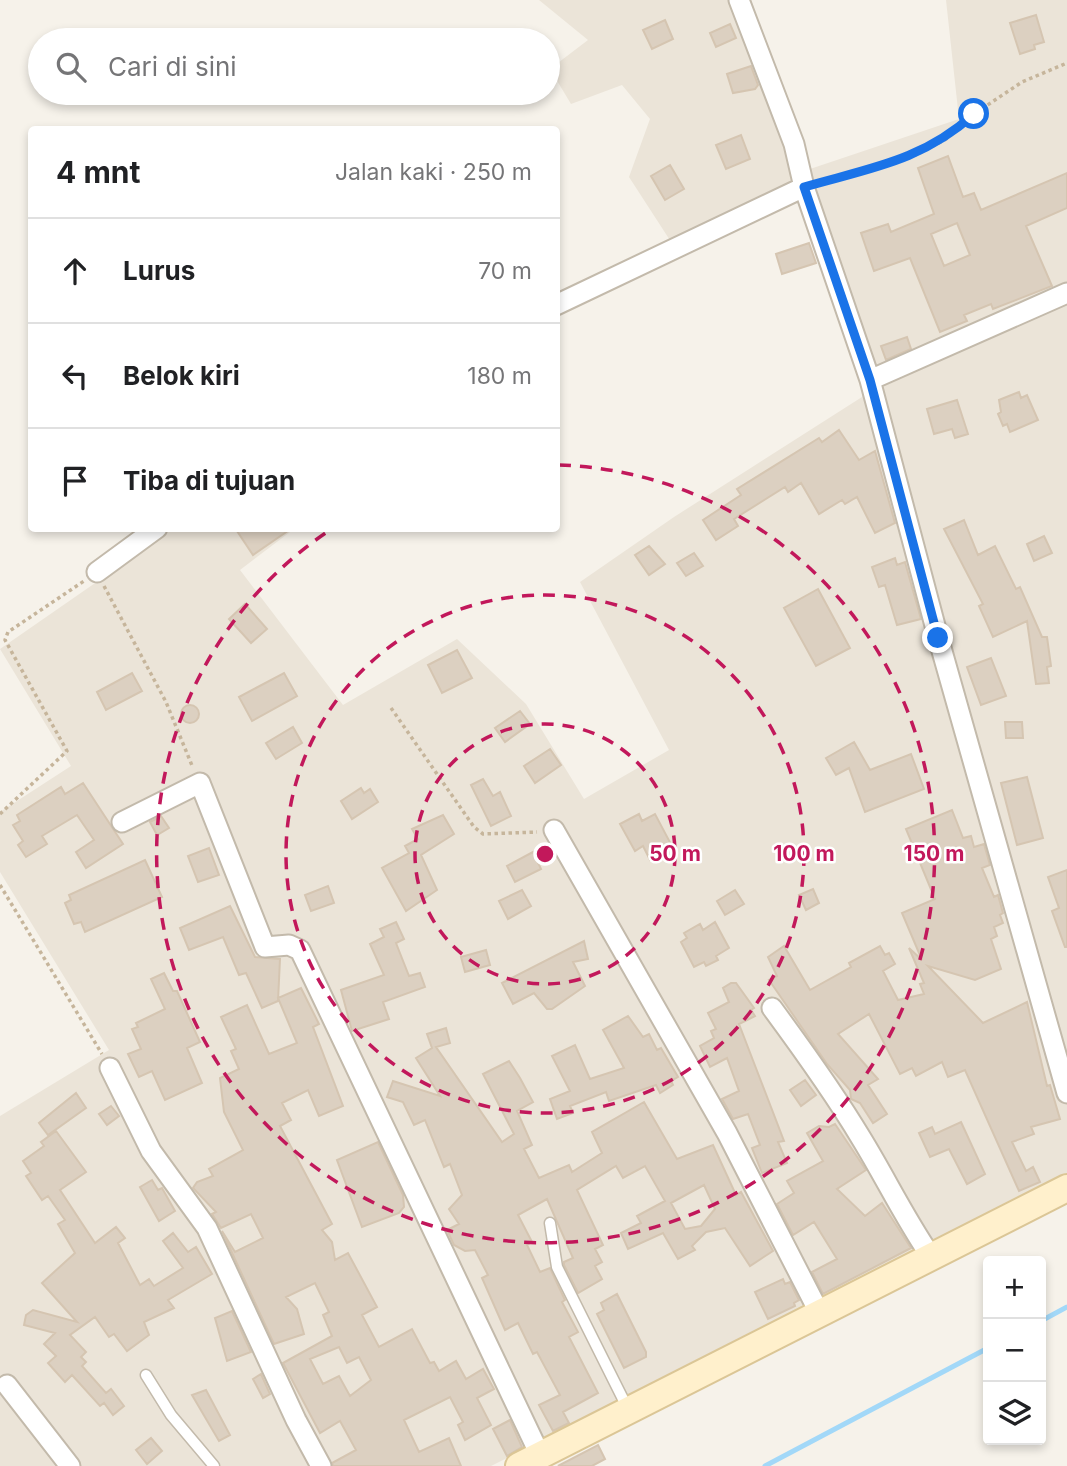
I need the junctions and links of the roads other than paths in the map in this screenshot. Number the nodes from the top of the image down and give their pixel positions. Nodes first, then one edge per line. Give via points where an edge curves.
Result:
1 (739, 0) edge
2 (804, 187) junction
3 (1067, 293) edge
4 (560, 303) edge
5 (870, 380) junction
6 (152, 532) edge
7 (97, 572) road end
8 (122, 822) dead end
9 (554, 830) road end
10 (772, 1008) dead end
11 (110, 1068) road end
12 (1067, 1093) edge
13 (1067, 1188) edge
14 (550, 1223) dead end
15 (930, 1255) junction
16 (818, 1312) junction
17 (146, 1375) dead end
18 (8, 1385) dead end
19 (628, 1410) junction
20 (530, 1461) edge
21 (70, 1466) edge
22 (214, 1466) edge
23 (321, 1466) edge

1 - 2 street via 794,144
2 - 4 street
2 - 5 street
3 - 5 street
5 - 12 street
6 - 7 street
8 - 20 street via 200,783 265,947 300,950
9 - 16 street via 727,1133
10 - 15 street via 855,1128
11 - 23 street via 150,1151 207,1228
13 - 15 main road
14 - 19 lane via 557,1267
15 - 16 main road
16 - 19 main road
17 - 22 lane
18 - 21 street
19 - 20 main road

